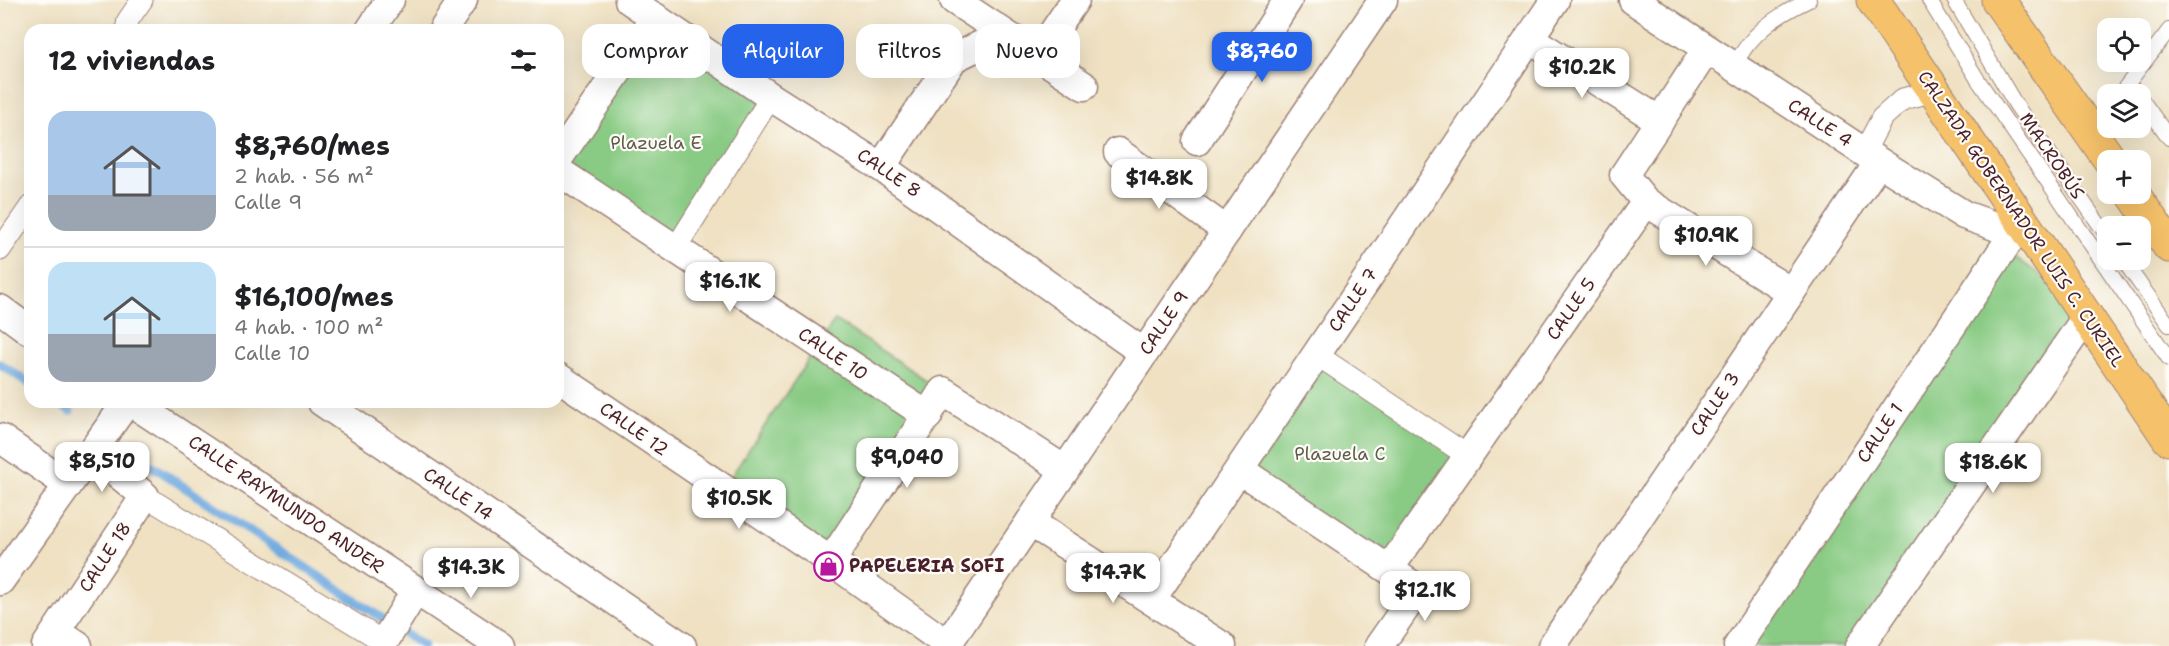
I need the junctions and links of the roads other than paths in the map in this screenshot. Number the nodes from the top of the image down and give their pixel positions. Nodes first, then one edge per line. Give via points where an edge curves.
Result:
1 (142, 0) edge
2 (390, 0) edge
3 (463, 0) edge
4 (629, 0) edge
5 (954, 0) edge
6 (1075, 0) edge
7 (1288, 0) edge
8 (1383, 0) edge
9 (1555, 0) edge
10 (1633, 0) edge
11 (1809, 0) edge
12 (1873, 0) edge
13 (1929, 0) edge
14 (1954, 0) edge
15 (1998, 0) edge
16 (654, 17) junction
17 (127, 24) edge
18 (374, 24) edge
19 (447, 24) edge
20 (989, 24) edge
21 (1059, 24) edge
22 (2169, 30) edge
23 (1529, 38) junction
24 (975, 48) edge
25 (1707, 49) junction
26 (1734, 67) junction
27 (1072, 78) edge
28 (2130, 82) edge
29 (1084, 86) dead end
30 (1935, 91) junction
31 (771, 97) junction
32 (2151, 111) edge
33 (2097, 117) edge
34 (1660, 121) junction
35 (2169, 138) edge
36 (1197, 141) dead end
37 (564, 150) edge
38 (1118, 152) dead end
39 (1871, 157) junction
40 (881, 167) junction
41 (564, 175) edge
42 (1646, 202) junction
43 (2140, 204) edge
44 (24, 216) edge
45 (2097, 221) edge
46 (2018, 227) junction
47 (1227, 231) junction
48 (2169, 246) edge
49 (675, 249) junction
50 (0, 250) edge
51 (2130, 270) edge
52 (1791, 292) junction
53 (0, 309) edge
54 (2087, 316) junction
55 (2169, 325) edge
56 (24, 327) edge
57 (1144, 353) junction
58 (1317, 355) junction
59 (2169, 359) edge
60 (564, 381) edge
61 (124, 408) edge
62 (138, 408) edge
63 (331, 408) edge
64 (928, 416) junction
65 (0, 438) edge
66 (2169, 439) edge
67 (91, 452) junction
68 (1468, 456) junction
69 (1065, 470) junction
70 (1240, 470) junction
71 (68, 485) junction
72 (145, 496) junction
73 (1030, 522) junction
74 (831, 561) junction
75 (1389, 569) junction
76 (0, 581) edge
77 (416, 590) junction
78 (1151, 600) junction
79 (60, 641) edge
80 (384, 642) joint
81 (946, 645) edge
82 (500, 646) edge
83 (682, 646) edge
84 (1222, 646) edge
85 (1379, 646) edge
86 (1552, 646) edge
87 (1738, 646) edge
88 (1860, 646) edge

1 - 17 street
2 - 18 street
3 - 19 street
4 - 16 street, CALLE 8
5 - 20 street
6 - 21 street
7 - 36 street
8 - 47 street, CALLE 9
9 - 23 street, CALLE 7
10 - 25 street, CALLE 4
11 - 26 lane via 1756,33
12 - 30 main road, CALZADA GOBERNADOR LUIS C. CURIEL
13 - 59 lane, MACROBÚS via 1978,80
14 - 45 lane, MACROBÚS via 2016,105
15 - 33 main road
16 - 31 street, CALLE 8
16 - 37 street
22 - 28 lane
23 - 34 street
23 - 58 street, CALLE 7
24 - 40 street via 954,58
25 - 26 street, CALLE 4
25 - 34 street
26 - 39 street, CALLE 4
27 - 29 street
30 - 39 street via 1903,99 1882,118
30 - 46 main road, CALZADA GOBERNADOR LUIS C. CURIEL
31 - 40 street, CALLE 8
31 - 49 street
32 - 35 lane
34 - 42 street via 1624,175
38 - 47 street
39 - 46 street, CALLE 4 via 1964,215
39 - 52 street, CALLE 3
40 - 57 street, CALLE 8
41 - 49 street, CALLE 10
42 - 52 street
42 - 68 street, CALLE 5
43 - 48 main road
44 - 50 street
46 - 54 main road, CALZADA GOBERNADOR LUIS C. CURIEL
46 - 87 street, CALLE 1
47 - 57 street, CALLE 9
49 - 64 street, CALLE 10
51 - 55 lane
52 - 86 street, CALLE 3
53 - 56 street
54 - 66 main road, CALZADA GOBERNADOR LUIS C. CURIEL
54 - 88 street
57 - 69 street, CALLE 9
58 - 68 street
58 - 70 street, CALLE 7
60 - 74 street, CALLE 12
61 - 67 street
62 - 77 street, CALLE RAYMUNDO ANDER
63 - 83 street, CALLE 14
64 - 69 street via 943,391
64 - 74 street
65 - 71 street
67 - 71 street
67 - 72 street
68 - 75 street, CALLE 5
69 - 73 street, CALLE 9
70 - 75 street
70 - 78 street, CALLE 7
71 - 76 street
72 - 79 street, CALLE 18
72 - 80 street
73 - 78 street
73 - 81 street, CALLE 9
74 - 81 street, CALLE 12
75 - 85 street via 1412,585 1413,597
77 - 80 street
77 - 82 street, CALLE RAYMUNDO ANDER
78 - 84 street

